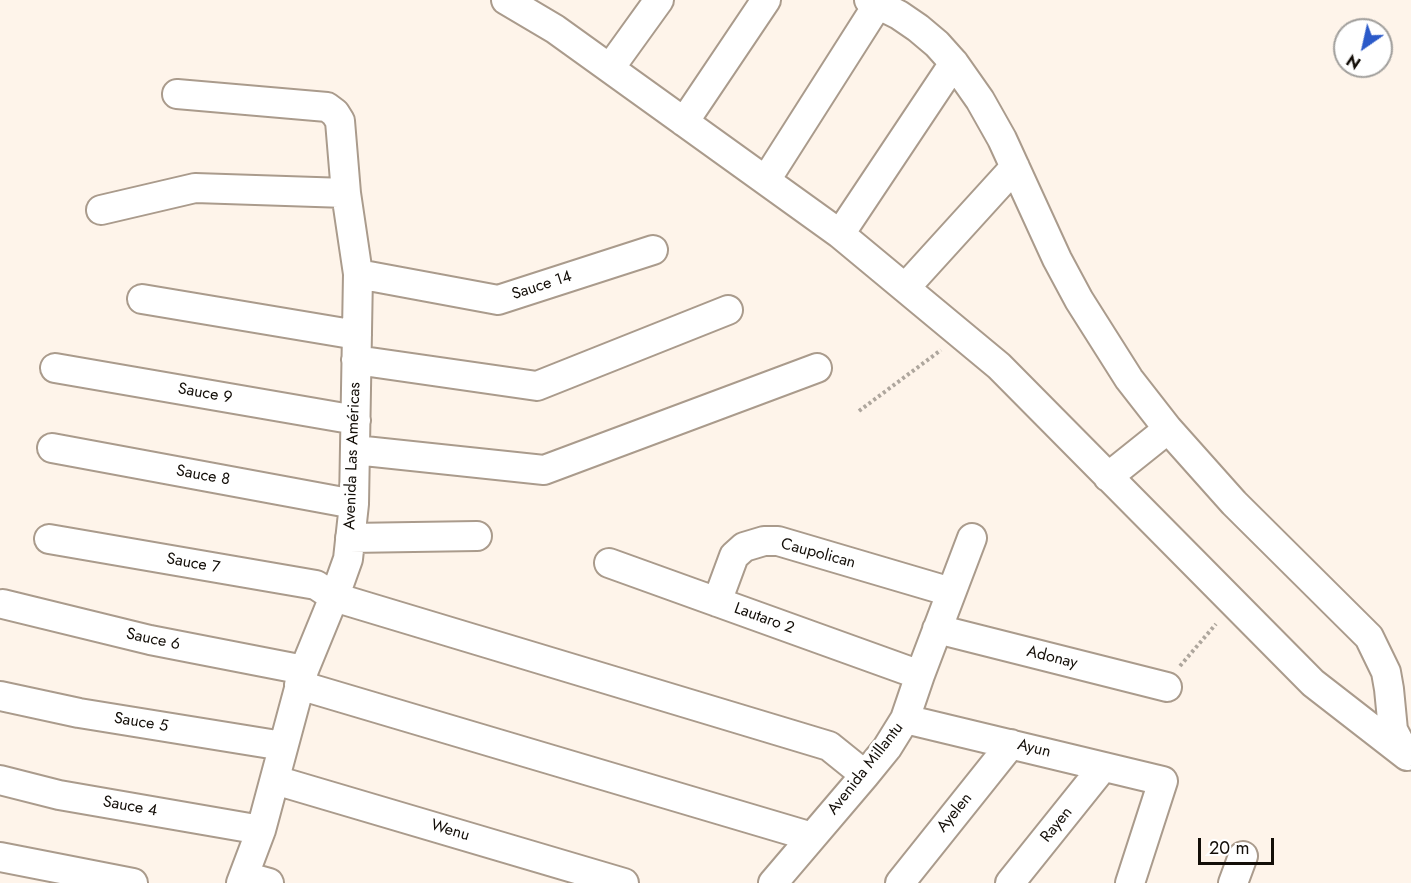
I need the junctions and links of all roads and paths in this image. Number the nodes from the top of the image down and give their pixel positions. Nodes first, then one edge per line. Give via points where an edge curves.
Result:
1 (506, 0) edge
2 (659, 0) edge
3 (766, 0) edge
4 (873, 2) edge
5 (954, 63) junction
6 (610, 68) junction
7 (177, 94) dead end
8 (684, 122) junction
9 (1015, 167) junction
10 (766, 180) junction
11 (346, 193) junction
12 (101, 210) dead end
13 (840, 234) junction
14 (653, 250) dead end
15 (358, 274) junction
16 (905, 288) junction
17 (142, 299) dead end
18 (728, 310) dead end
19 (949, 345) dead end
20 (357, 347) junction
21 (55, 368) dead end
22 (818, 368) dead end
23 (859, 411) dead end
24 (356, 420) junction
25 (1168, 429) junction
26 (52, 448) dead end
27 (355, 450) junction
28 (1108, 477) junction
29 (354, 504) junction
30 (477, 536) dead end
31 (350, 538) junction
32 (972, 538) dead end
33 (49, 539) dead end
34 (609, 563) dead end
35 (951, 592) junction
36 (334, 597) junction
37 (717, 602) junction
38 (3, 604) dead end
39 (1222, 617) dead end
40 (937, 629) junction
41 (1184, 662) dead end
42 (920, 675) junction
43 (302, 677) junction
44 (1167, 687) dead end
45 (0, 696) edge
46 (905, 719) junction
47 (1011, 744) junction
48 (283, 746) junction
49 (1409, 758) edge
50 (1103, 766) junction
51 (865, 775) junction
52 (0, 780) edge
53 (275, 780) junction
54 (261, 830) junction
55 (812, 837) junction
56 (1243, 856) dead end
57 (0, 857) edge
58 (252, 881) edge
59 (1130, 881) edge
60 (134, 883) edge
61 (624, 883) edge
62 (773, 883) edge
63 (900, 883) edge
64 (1010, 883) edge
65 (1233, 883) edge

1 - 6 street
2 - 6 street
3 - 8 street
4 - 5 street via 918,28
4 - 10 street
5 - 9 street
5 - 13 street
6 - 8 street
7 - 11 street, Avenida Las Américas via 327,107 340,121
8 - 10 street
9 - 16 street
9 - 25 street via 1079,300 1129,379
10 - 13 street
11 - 12 street via 195,188
11 - 15 street, Avenida Las Américas
13 - 16 street
14 - 15 street, Sauce 14 via 498,300
15 - 20 street, Avenida Las Américas
16 - 28 street via 999,366
17 - 20 street
18 - 20 street via 537,386
19 - 23 path
20 - 24 street, Avenida Las Américas
21 - 24 street, Sauce 9
22 - 27 street via 544,470
24 - 27 street, Avenida Las Américas
25 - 28 street
25 - 49 street via 1280,550 1369,637 1386,672 1393,730
26 - 29 street, Sauce 8
27 - 29 street, Avenida Las Américas
28 - 49 street via 1313,683
29 - 31 street, Avenida Las Américas
30 - 31 street
31 - 36 street, Avenida Las Américas via 348,559
32 - 35 street, Avenida Millantu
33 - 36 street, Sauce 7 via 316,585
34 - 37 street, Lautaro 2
35 - 37 street, Caupolican via 778,541 764,541 744,547 734,556
35 - 40 street, Avenida Millantu
36 - 43 street, Avenida Las Américas
36 - 51 street, Sauce 7 via 829,746
37 - 42 street, Lautaro 2
38 - 43 street, Sauce 6
39 - 41 path
40 - 42 street, Avenida Millantu
40 - 44 street, Adonay
42 - 46 street, Avenida Millantu
43 - 48 street, Avenida Las Américas
43 - 55 street, Sauce 6
45 - 48 street, Sauce 5 via 80,714
46 - 47 street, Ayun
46 - 51 street, Avenida Millantu
47 - 50 street, Ayun
47 - 63 street, Ayelen
48 - 53 street, Avenida Las Américas
50 - 59 street, Ayun via 1163,781
50 - 64 street, Rayen
51 - 55 street, Avenida Millantu
52 - 54 street, Sauce 4 via 59,795
53 - 54 street, Avenida Las Américas
53 - 61 street, Wenu
54 - 58 street, Avenida Las Américas
55 - 62 street, Avenida Millantu
56 - 65 street
57 - 60 street

